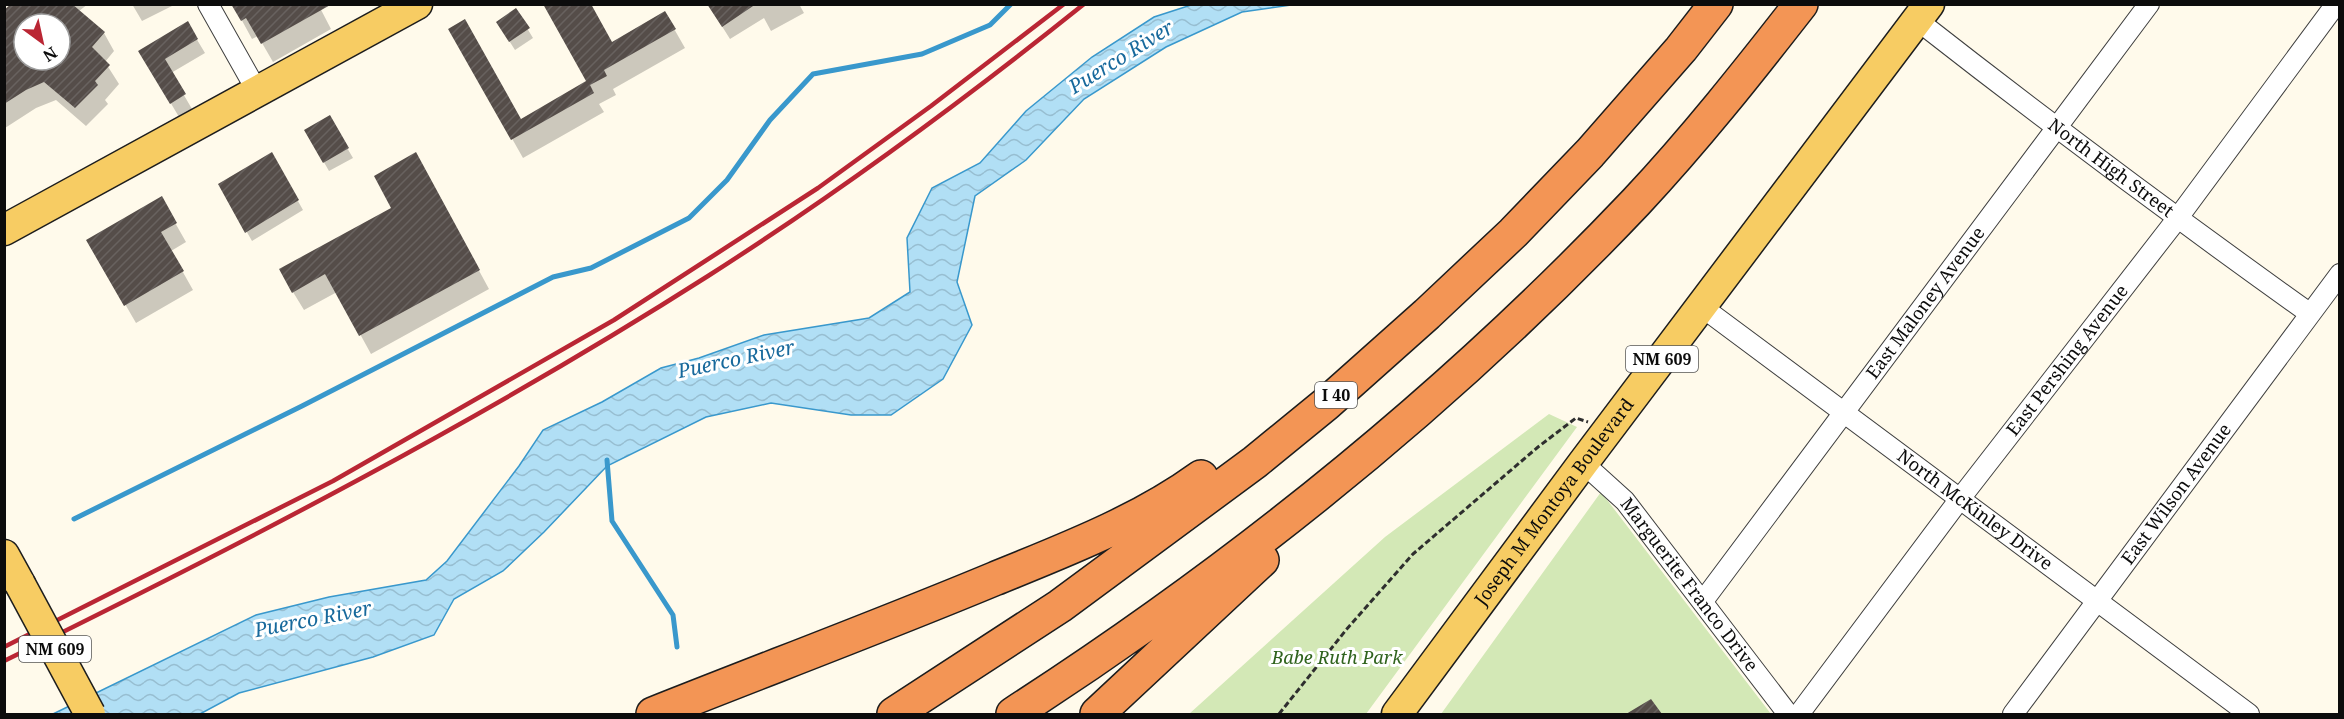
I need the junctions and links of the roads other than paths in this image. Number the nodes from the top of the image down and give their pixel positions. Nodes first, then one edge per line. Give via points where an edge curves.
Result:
1 (208, 4) edge
2 (417, 4) edge
3 (1716, 4) edge
4 (1801, 4) edge
5 (2149, 4) edge
6 (2336, 4) edge
7 (1923, 12) edge
8 (257, 91) junction
9 (2055, 128) junction
10 (56, 202) junction
11 (2177, 219) junction
12 (4, 230) edge
13 (4, 238) edge
14 (2340, 274) edge
15 (1702, 307) junction
16 (2309, 313) junction
17 (1426, 314) junction
18 (1498, 340) junction
19 (1844, 413) junction
20 (1583, 464) junction
21 (1959, 500) junction
22 (4, 555) edge
23 (1703, 601) junction
24 (2096, 602) junction
25 (90, 714) edge
26 (653, 714) edge
27 (894, 714) edge
28 (1013, 714) edge
29 (1097, 714) edge
30 (1397, 714) edge
31 (1788, 714) edge
32 (1799, 714) edge
33 (2013, 714) edge
34 (2249, 714) edge

1 - 8 street
2 - 8 main road
3 - 17 highway, I 40 via 1590,153 1513,233
4 - 18 highway via 1715,113 1638,200
5 - 9 street, East Maloney Avenue
6 - 11 street, East Pershing Avenue
7 - 9 street, North High Street
7 - 15 main road, Joseph M Montoya Boulevard / NM 609
8 - 10 main road
9 - 11 street, North High Street
9 - 19 street, East Maloney Avenue
10 - 12 main road
10 - 13 main road
11 - 16 street, North High Street
11 - 21 street, East Pershing Avenue
14 - 16 street, East Wilson Avenue
15 - 19 street, North McKinley Drive
15 - 20 main road, Joseph M Montoya Boulevard / NM 609
16 - 24 street, East Wilson Avenue
17 - 26 highway via 1181,492 1094,538
17 - 27 highway, I 40 via 1255,462 1060,606
18 - 28 highway via 1356,464 1174,604
18 - 29 highway
19 - 21 street, North McKinley Drive
19 - 23 street, East Maloney Avenue
20 - 23 street, Marguerite Franco Drive via 1625,501
20 - 30 main road, Joseph M Montoya Boulevard / NM 609
21 - 24 street, North McKinley Drive
21 - 32 street, East Pershing Avenue
22 - 25 main road, NM 609, bridge
23 - 31 street, Marguerite Franco Drive
24 - 33 street, East Wilson Avenue
24 - 34 street, North McKinley Drive

